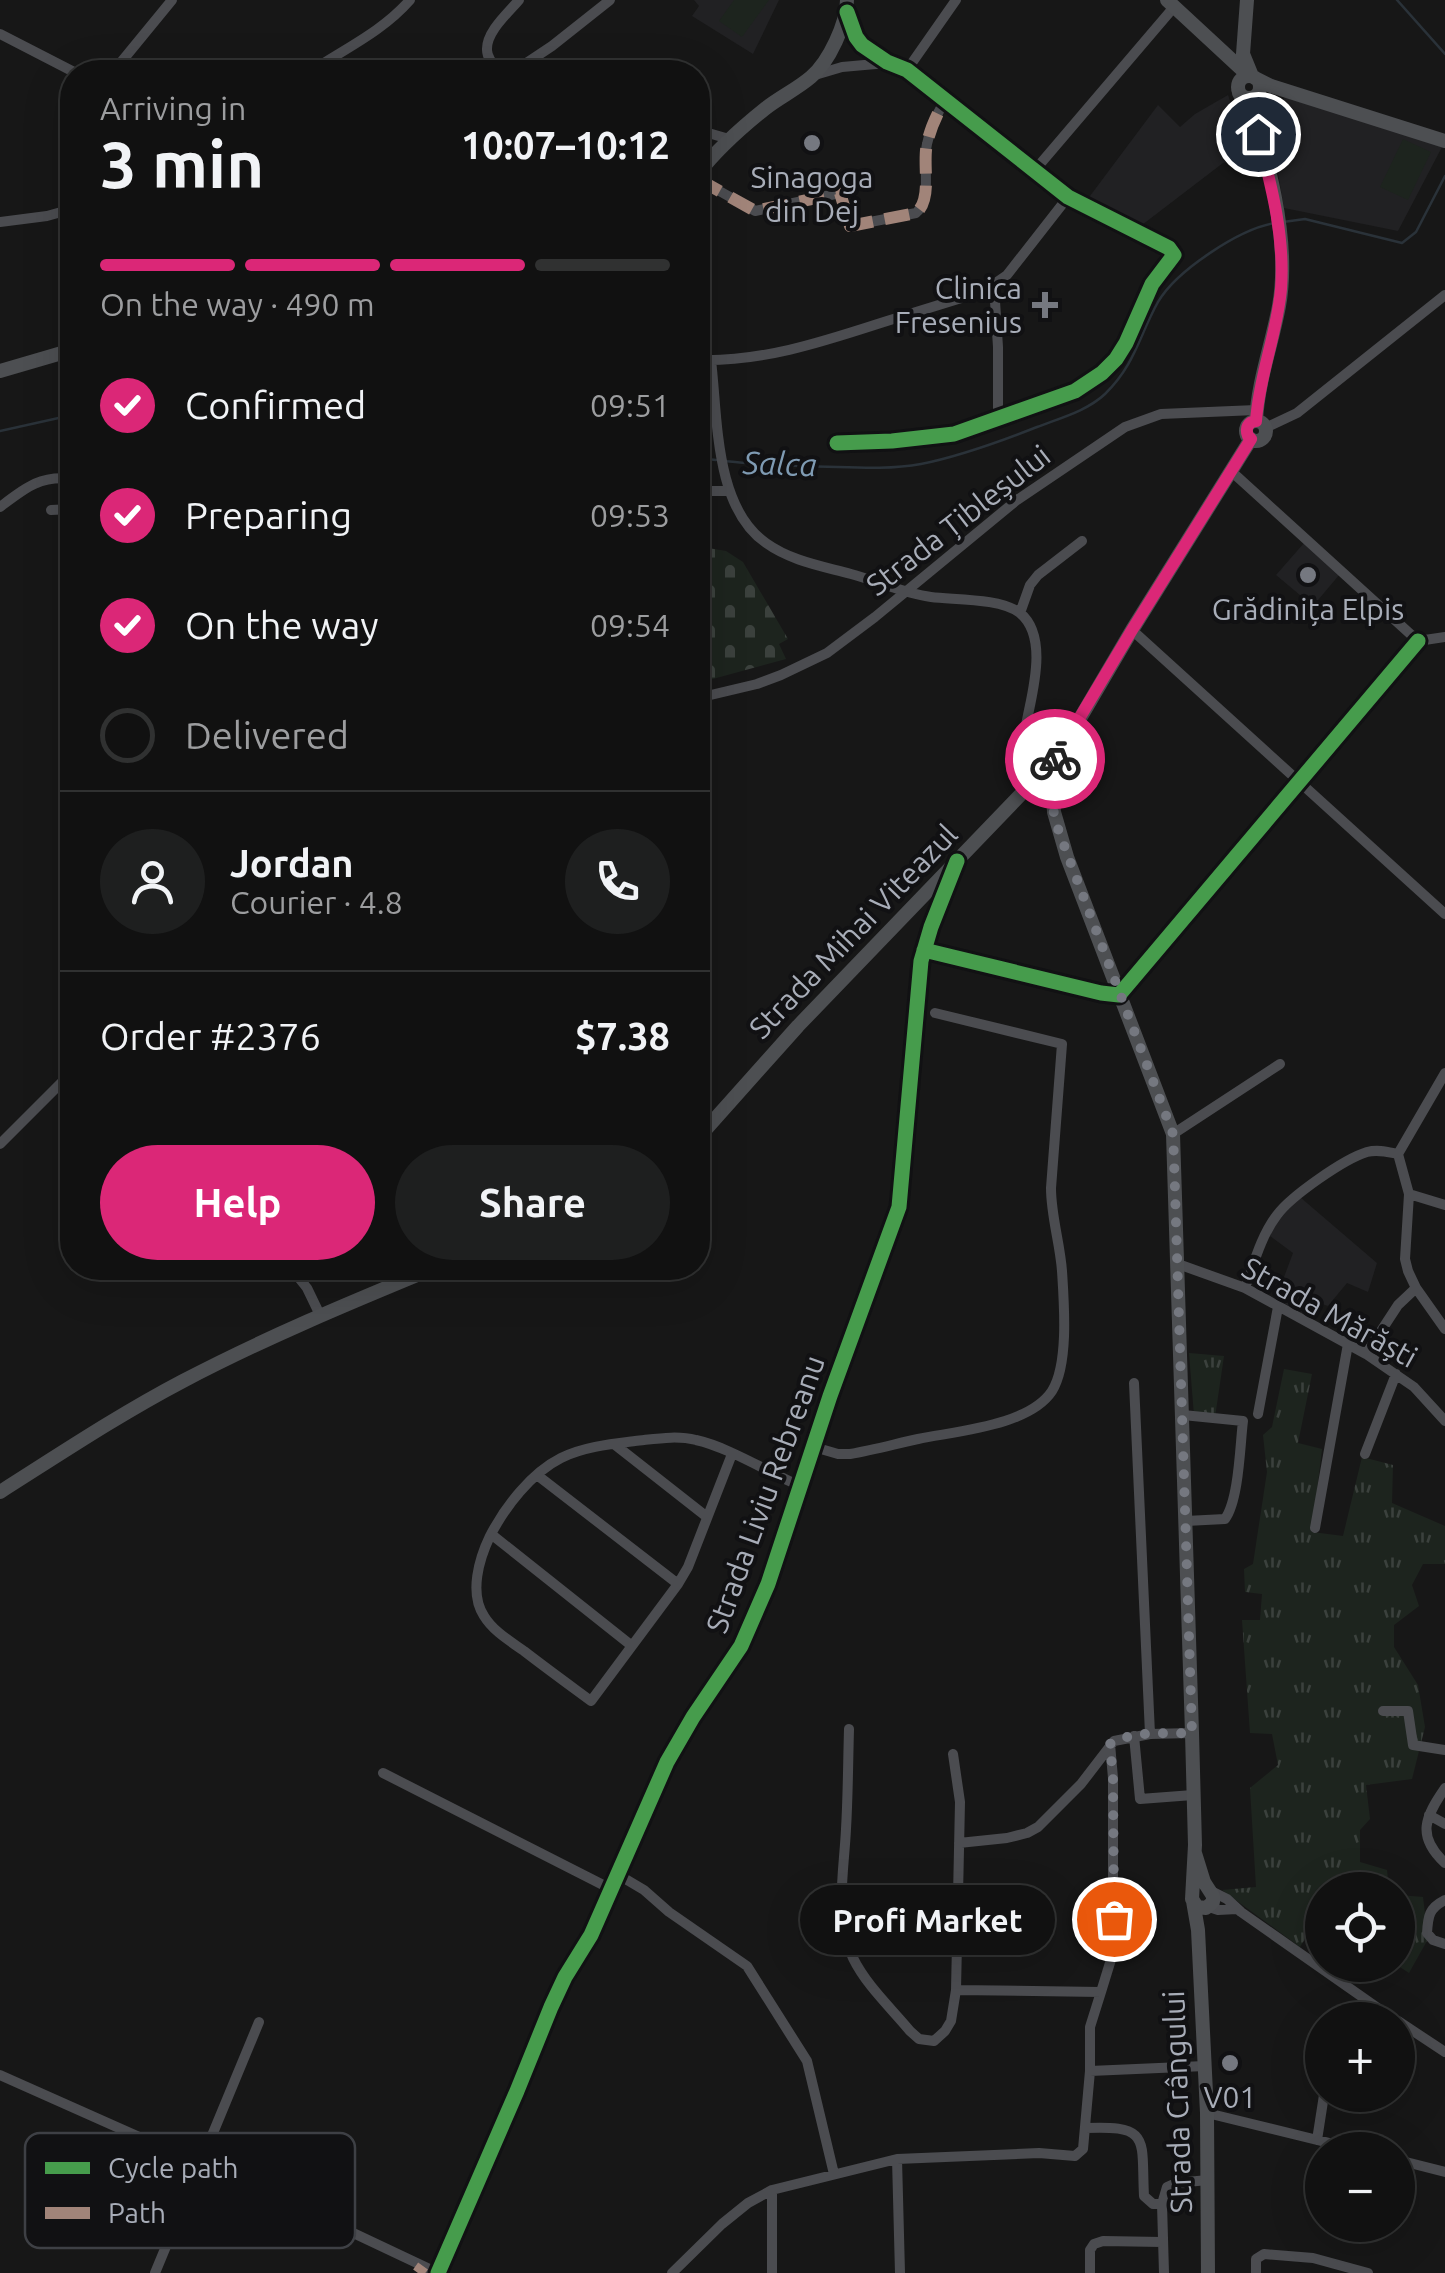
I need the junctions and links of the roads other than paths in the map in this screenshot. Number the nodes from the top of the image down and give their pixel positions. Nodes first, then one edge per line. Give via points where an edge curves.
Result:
1 (172, 0) edge
2 (410, 0) edge
3 (519, 0) edge
4 (610, 0) edge
5 (956, 0) edge
6 (1247, 0) edge
7 (1170, 3) edge
8 (847, 6) edge
9 (0, 34) edge
10 (1243, 54) junction
11 (1227, 56) junction
12 (123, 60) edge
13 (329, 60) edge
14 (490, 60) edge
15 (531, 60) edge
16 (886, 62) junction
17 (60, 65) edge
18 (907, 70) junction
19 (814, 75) junction
20 (1254, 84) junction
21 (1239, 91) junction
22 (945, 100) junction
23 (1258, 132) junction
24 (710, 133) edge
25 (730, 138) junction
26 (1440, 139) edge
27 (710, 162) edge
28 (1034, 170) junction
29 (710, 183) edge
30 (1068, 196) junction
31 (60, 212) edge
32 (0, 222) edge
33 (994, 286) junction
34 (1445, 295) edge
35 (60, 354) edge
36 (712, 360) joint
37 (0, 371) edge
38 (998, 420) junction
39 (1259, 420) junction
40 (837, 443) dead end
41 (1231, 471) junction
42 (60, 478) edge
43 (710, 491) edge
44 (728, 491) junction
45 (0, 507) edge
46 (51, 510) dead end
47 (60, 510) edge
48 (1082, 541) dead end
49 (907, 591) junction
50 (1020, 613) junction
51 (1132, 630) junction
52 (1445, 637) edge
53 (1418, 641) junction
54 (710, 695) edge
55 (1051, 764) junction
56 (1300, 783) junction
57 (958, 861) junction
58 (1445, 914) edge
59 (924, 950) junction
60 (1120, 996) junction
61 (934, 1012) dead end
62 (1280, 1064) dead end
63 (1445, 1074) edge
64 (60, 1084) edge
65 (710, 1125) edge
66 (1173, 1134) junction
67 (0, 1144) edge
68 (1398, 1154) junction
69 (1409, 1194) junction
70 (1445, 1206) edge
71 (1178, 1264) junction
72 (300, 1280) edge
73 (405, 1280) edge
74 (1246, 1288) junction
75 (1416, 1288) junction
76 (1278, 1307) junction
77 (320, 1315) junction
78 (1445, 1329) edge
79 (1348, 1344) junction
80 (1366, 1354) junction
81 (1396, 1374) junction
82 (1134, 1383) dead end
83 (1258, 1414) dead end
84 (1183, 1415) junction
85 (1445, 1421) edge
86 (614, 1444) junction
87 (814, 1447) junction
88 (732, 1454) junction
89 (1365, 1454) dead end
90 (538, 1475) junction
91 (800, 1486) junction
92 (0, 1492) edge
93 (707, 1517) junction
94 (1186, 1522) junction
95 (1314, 1528) dead end
96 (491, 1534) junction
97 (678, 1584) junction
98 (632, 1646) junction
99 (1384, 1710) dead end
100 (849, 1730) dead end
101 (1192, 1733) junction
102 (1150, 1734) junction
103 (1134, 1736) junction
104 (1110, 1744) junction
105 (1445, 1750) edge
106 (953, 1754) dead end
107 (383, 1773) dead end
108 (1445, 1788) edge
109 (1193, 1795) junction
110 (1429, 1815) junction
111 (1445, 1824) edge
112 (959, 1842) junction
113 (1445, 1863) edge
114 (617, 1874) junction
115 (611, 1889) junction
116 (1203, 1898) junction
117 (1445, 1900) edge
118 (1445, 1944) edge
119 (956, 1990) junction
120 (1101, 1992) junction
121 (1366, 2000) joint
122 (1369, 2002) edge
123 (259, 2022) dead end
124 (1415, 2033) edge
125 (1445, 2052) edge
126 (1205, 2066) junction
127 (1090, 2071) junction
128 (0, 2075) edge
129 (1207, 2113) junction
130 (1085, 2128) junction
131 (130, 2133) edge
132 (211, 2133) edge
133 (1305, 2137) edge
134 (896, 2158) junction
135 (1415, 2164) edge
136 (1445, 2172) edge
137 (834, 2174) junction
138 (1208, 2180) junction
139 (772, 2190) junction
140 (1162, 2204) junction
141 (355, 2238) edge
142 (1162, 2242) junction
143 (165, 2248) edge
144 (1327, 2268) edge
145 (420, 2269) edge
146 (155, 2273) edge
147 (438, 2273) edge
148 (672, 2273) edge
149 (772, 2273) edge
150 (900, 2273) edge
151 (1090, 2273) edge
152 (1164, 2273) edge
153 (1208, 2273) edge
154 (1256, 2273) edge
155 (1368, 2273) edge

1 - 12 street
2 - 13 street
3 - 14 street via 496,28 487,48
4 - 15 street
5 - 18 street
6 - 10 main road
7 - 11 main road
7 - 28 street
8 - 16 street via 856,37
8 - 19 main road via 838,37
9 - 17 street
10 - 11 main road
10 - 20 main road
11 - 20 main road
11 - 21 main road
16 - 18 street
16 - 19 street
18 - 22 street
19 - 25 main road
20 - 21 main road via 1241,80
20 - 23 main road
20 - 26 main road
21 - 23 main road
22 - 28 street
22 - 29 street via 926,146 925,200 916,213 850,226 840,193 755,211
23 - 39 main road, Strada Mihai Viteazul via 1282,273
24 - 25 street
25 - 27 main road
28 - 30 street
30 - 33 street
30 - 38 street via 1174,255 1102,373 1075,391
31 - 32 street
33 - 36 street via 820,343
33 - 38 street
34 - 39 street via 1297,413
35 - 37 main road
36 - 44 street
38 - 40 street via 954,434
39 - 41 main road, Strada Mihai Viteazul via 1249,424 1251,439
39 - 49 street, Strada Țibleșului via 1162,414 1124,428 1017,500
41 - 51 main road, Strada Mihai Viteazul
41 - 53 street
42 - 45 street via 39,480
43 - 44 street
44 - 49 street via 743,522 766,544 804,562
46 - 47 street
48 - 50 street via 1038,575
49 - 50 street
49 - 54 street, Strada Țibleșului via 827,653 757,684
50 - 55 street via 1035,643 1025,737
51 - 55 main road, Strada Mihai Viteazul
51 - 56 street
52 - 53 street
53 - 56 street
55 - 57 main road, Strada Mihai Viteazul
55 - 60 main road, Strada Crângului via 1059,832
56 - 58 street
56 - 60 street
57 - 59 street, Strada Liviu Rebreanu
57 - 65 main road, Strada Mihai Viteazul
59 - 60 street
59 - 87 street, Strada Liviu Rebreanu via 900,1207
60 - 66 main road, Strada Crângului
61 - 87 street via 1062,1044 1051,1188 1062,1266 1057,1382 1038,1405 998,1422 850,1454
62 - 66 street
63 - 68 street
64 - 67 street
66 - 71 main road, Strada Crângului
68 - 69 street
68 - 74 street via 1364,1153 1294,1199 1274,1219
69 - 70 street
69 - 75 street via 1405,1259
71 - 74 street, Strada Mărăști
71 - 84 main road, Strada Crângului
72 - 77 street
73 - 77 main road
74 - 76 street, Strada Mărăști
75 - 78 street
75 - 80 street
76 - 79 street, Strada Mărăști
76 - 83 street
77 - 92 main road via 183,1380
79 - 80 street, Strada Mărăști
79 - 95 street
80 - 81 street, Strada Mărăști
81 - 85 street, Strada Mărăști
81 - 89 street
82 - 102 street
84 - 94 main road, Strada Crângului
84 - 94 street via 1243,1421 1231,1512 1225,1519
86 - 88 street via 694,1439
86 - 90 street via 559,1459
86 - 93 street
87 - 91 street, Strada Liviu Rebreanu
88 - 91 street
88 - 93 street
90 - 96 street
90 - 97 street
91 - 114 street, Strada Liviu Rebreanu via 741,1646 680,1738
93 - 97 street
94 - 101 main road, Strada Crângului
96 - 98 street
96 - 98 street via 476,1582 478,1601 485,1619 504,1636 591,1701
97 - 98 street
99 - 105 street via 1408,1711 1413,1745
100 - 119 street via 842,1914 852,1956 926,2042 946,2031
101 - 102 street
101 - 109 main road, Strada Crângului
102 - 103 street
103 - 104 street
103 - 109 street via 1140,1800
104 - 112 street via 1082,1784 1038,1827 1007,1838
104 - 120 street via 1113,1953
106 - 112 street
107 - 115 street
108 - 110 street
109 - 116 main road, Strada Crângului
110 - 111 street
110 - 113 street via 1426,1838
112 - 119 street
114 - 115 street, Strada Liviu Rebreanu
114 - 137 street via 746,1966 807,2061
115 - 147 street, Strada Liviu Rebreanu via 558,1992
116 - 121 street via 1218,1910 1237,1909
116 - 126 main road, Strada Crângului via 1198,1930
117 - 118 street via 1429,1912 1427,1933
119 - 120 street
120 - 127 street via 1090,2027
121 - 122 street
123 - 132 street
124 - 125 street
126 - 127 street
126 - 129 main road, Strada Crângului
127 - 130 street
128 - 131 street
129 - 133 street
129 - 138 main road, Strada Crângului
130 - 134 street via 1083,2149 1075,2156
130 - 140 street, Strada Crângului via 1136,2134 1144,2196
134 - 137 street
134 - 150 street
135 - 136 street
137 - 139 street
138 - 140 street via 1168,2187
138 - 153 main road, Strada Crângului
139 - 148 street via 748,2203
139 - 149 street
140 - 142 street, Strada Crângului
141 - 145 street
142 - 151 street, Strada Crângului via 1094,2244
142 - 152 street, Strada Crângului
143 - 146 street
144 - 154 street via 1264,2254 1256,2259
144 - 155 street
145 - 147 street

